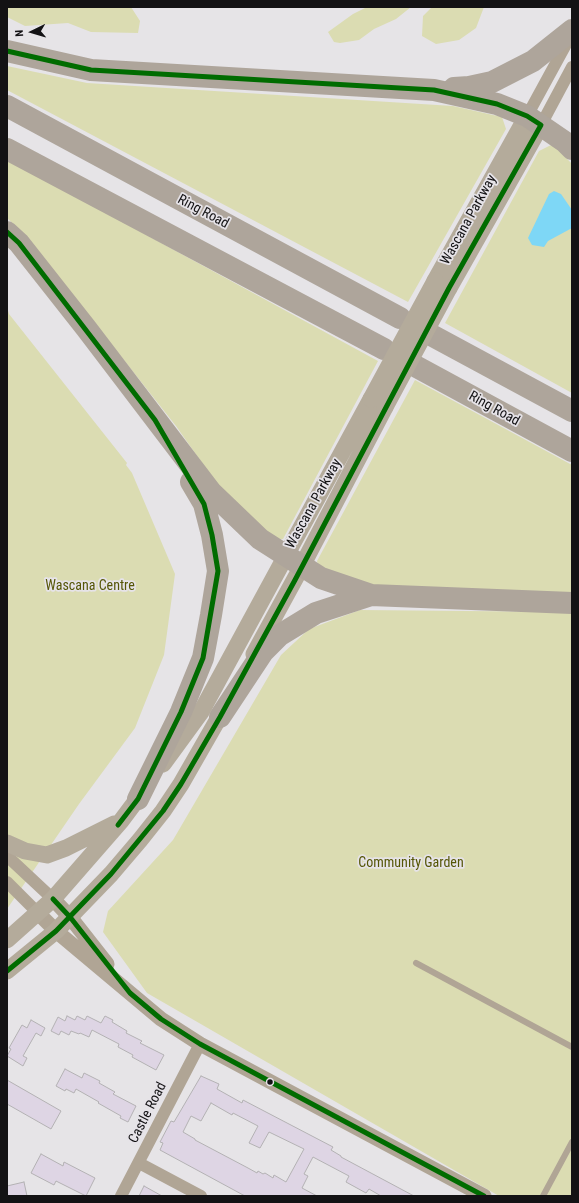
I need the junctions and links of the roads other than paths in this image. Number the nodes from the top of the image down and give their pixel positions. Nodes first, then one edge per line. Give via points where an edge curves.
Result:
1 (572, 31) edge
2 (7, 51) edge
3 (572, 67) edge
4 (434, 90) junction
5 (7, 106) edge
6 (534, 120) junction
7 (7, 149) edge
8 (572, 149) edge
9 (7, 232) edge
10 (400, 318) dead end
11 (433, 336) dead end
12 (384, 349) dead end
13 (417, 367) dead end
14 (572, 411) edge
15 (155, 420) junction
16 (572, 451) edge
17 (294, 561) junction
18 (371, 595) junction
19 (572, 603) edge
20 (220, 717) junction
21 (138, 799) junction
22 (121, 821) junction
23 (7, 843) edge
24 (7, 856) edge
25 (7, 882) edge
26 (53, 899) junction
27 (38, 913) junction
28 (70, 917) junction
29 (56, 930) junction
30 (7, 940) edge
31 (416, 962) dead end
32 (7, 971) edge
33 (130, 993) junction
34 (200, 1044) junction
35 (572, 1047) edge
36 (572, 1142) edge
37 (139, 1162) junction
38 (121, 1196) edge
39 (201, 1196) edge
40 (484, 1196) edge
41 (543, 1196) edge

1 - 4 highway via 533,61 492,82
1 - 6 street, Wascana Parkway
2 - 4 highway via 91,70
3 - 6 street, Wascana Parkway
4 - 6 highway via 497,104
5 - 10 highway, Ring Road
6 - 8 highway
6 - 17 main road, Wascana Parkway, bridge via 442,284
7 - 12 highway
9 - 15 highway via 19,244
11 - 14 highway
13 - 16 highway, Ring Road
15 - 17 highway via 211,492 260,539
15 - 21 highway via 204,504 218,571 203,658 181,712
17 - 18 highway via 321,578
17 - 20 main road, Wascana Parkway
17 - 21 main road, Wascana Parkway via 201,712
18 - 19 highway
18 - 20 highway via 316,613 280,635 263,652
20 - 28 main road, Wascana Parkway via 163,811 111,874
21 - 22 main road, Wascana Parkway
22 - 23 main road via 47,855 25,851
22 - 26 main road, Wascana Parkway
24 - 26 street
25 - 27 street
26 - 27 main road, Wascana Parkway
26 - 28 street
27 - 29 street
27 - 30 main road, Wascana Parkway
28 - 29 main road, Wascana Parkway
28 - 33 street
29 - 32 main road, Wascana Parkway
29 - 33 street
31 - 35 lane
33 - 34 street via 161,1019
34 - 37 street, Castle Road
34 - 40 street
36 - 41 lane
37 - 38 street, Castle Road
37 - 39 street

